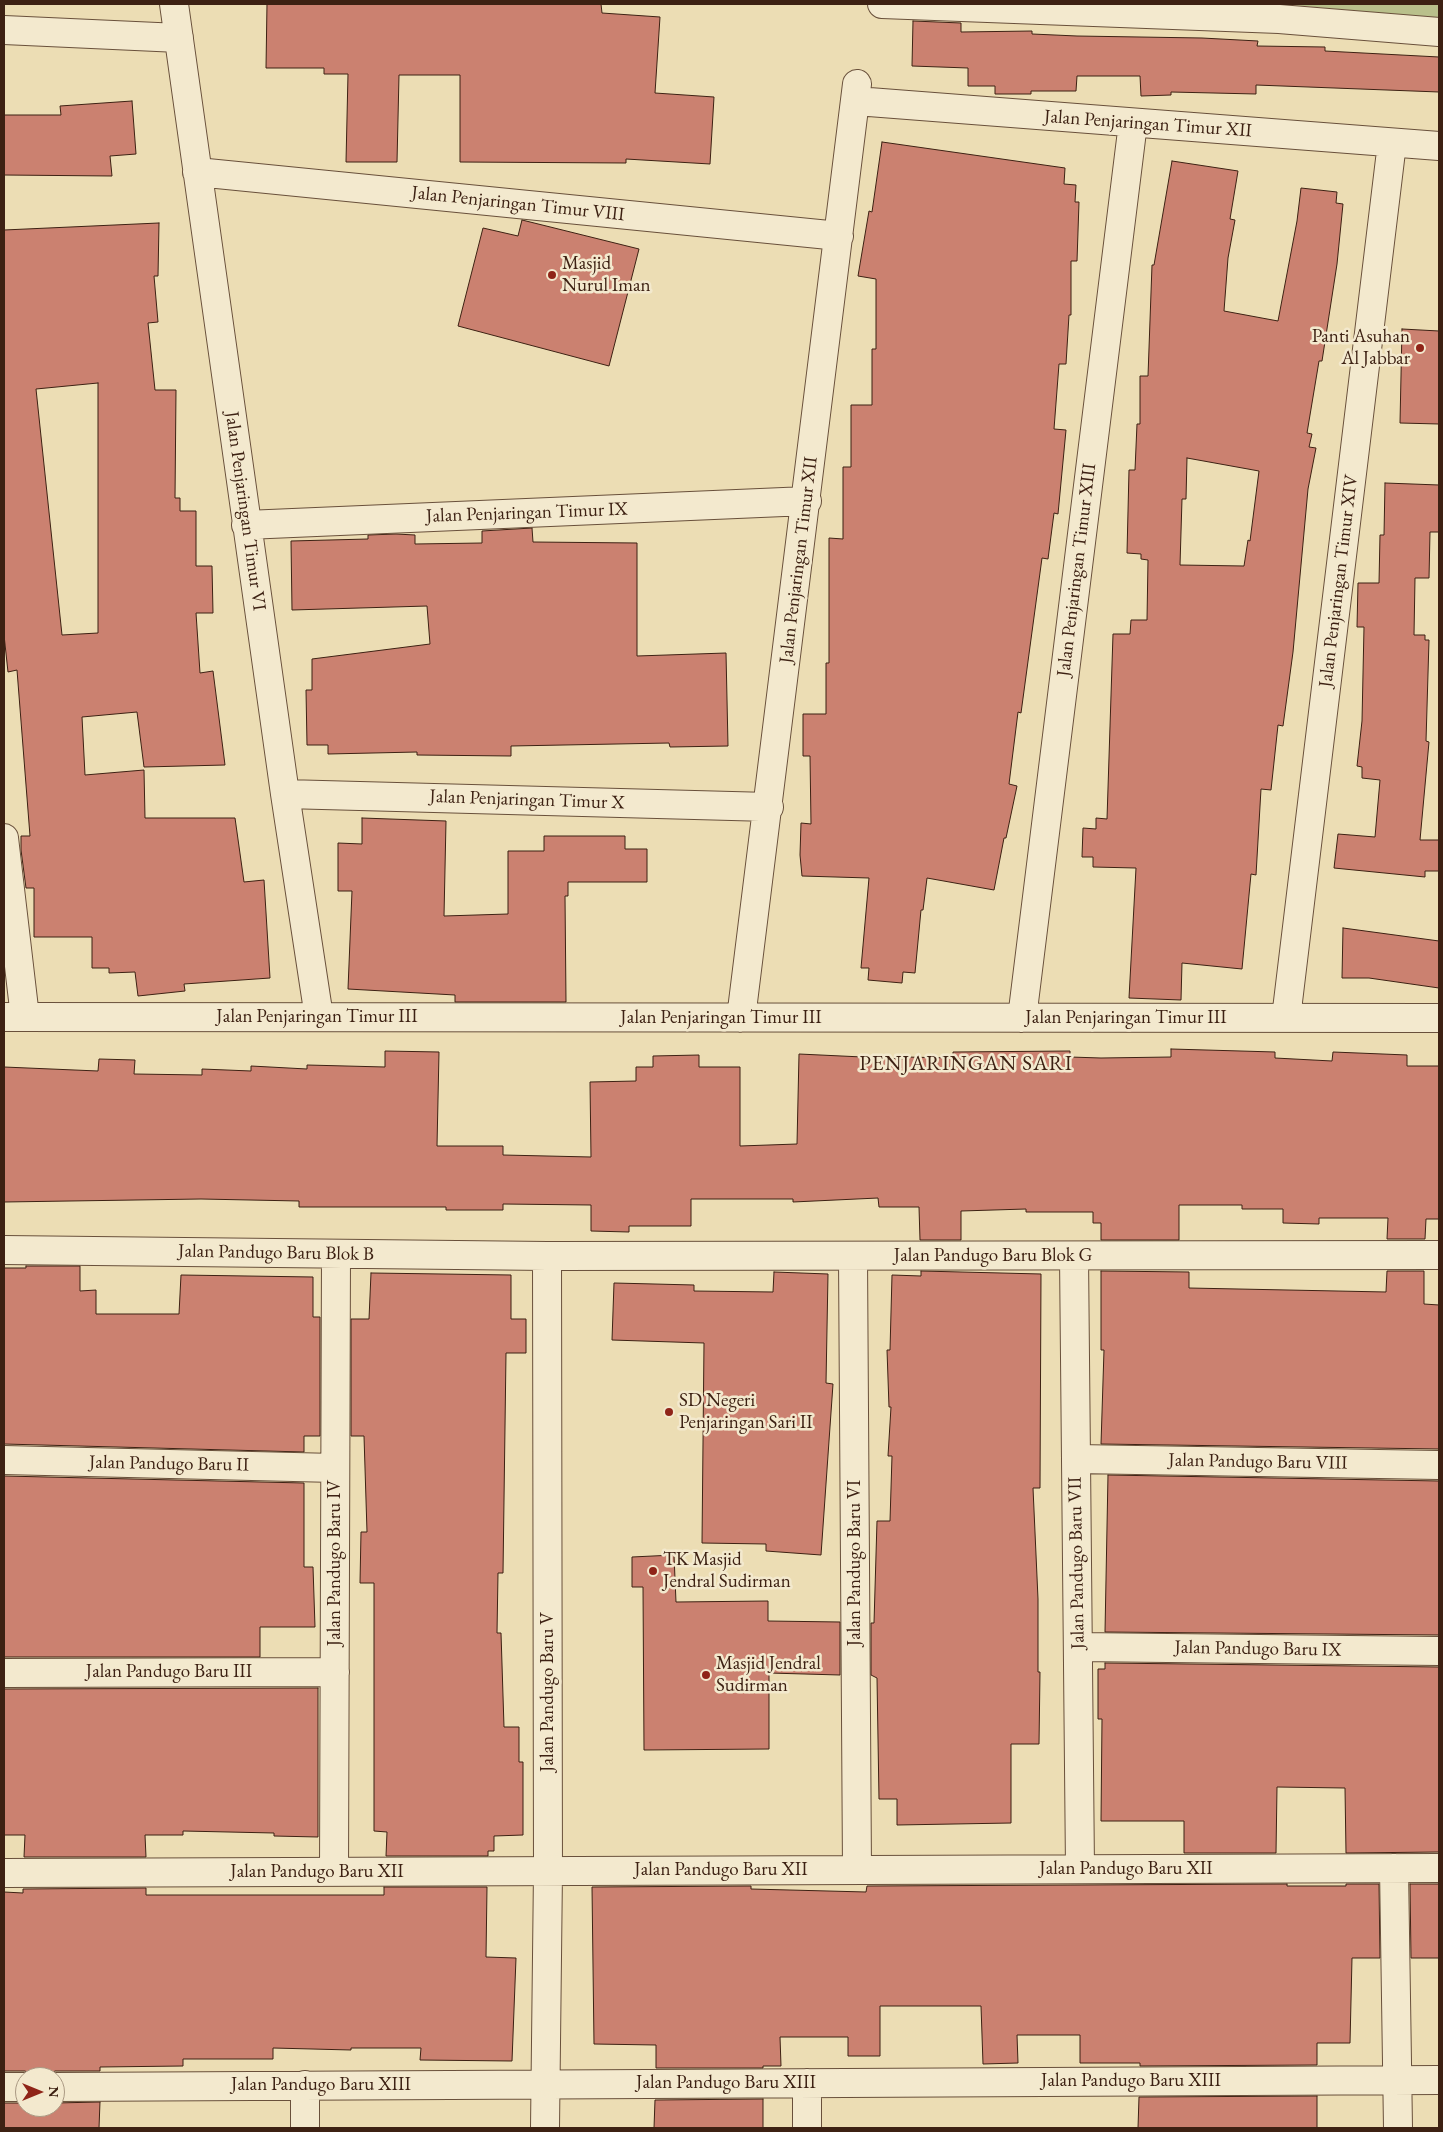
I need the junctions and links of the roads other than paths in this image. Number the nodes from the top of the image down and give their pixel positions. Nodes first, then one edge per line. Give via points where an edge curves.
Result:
1 (174, 4) edge
2 (882, 4) edge
3 (4, 30) edge
4 (1439, 32) edge
5 (179, 38) junction
6 (1133, 123) junction
7 (1392, 143) junction
8 (1439, 146) edge
9 (197, 172) junction
10 (840, 236) junction
11 (807, 501) junction
12 (246, 525) junction
13 (285, 794) junction
14 (769, 807) junction
15 (4, 838) edge
16 (14, 1017) edge
17 (319, 1017) junction
18 (741, 1018) junction
19 (1022, 1018) junction
20 (1286, 1018) junction
21 (1439, 1018) edge
22 (4, 1250) edge
23 (336, 1254) junction
24 (1439, 1255) edge
25 (547, 1256) junction
26 (1074, 1256) junction
27 (853, 1257) junction
28 (1076, 1459) junction
29 (4, 1460) edge
30 (1439, 1464) edge
31 (335, 1468) junction
32 (1078, 1647) junction
33 (1439, 1651) edge
34 (4, 1672) edge
35 (334, 1672) junction
36 (1394, 1868) junction
37 (1439, 1868) edge
38 (1080, 1869) junction
39 (857, 1870) junction
40 (548, 1871) junction
41 (334, 1872) junction
42 (4, 1873) edge
43 (1397, 2080) junction
44 (1439, 2080) edge
45 (807, 2083) junction
46 (544, 2084) junction
47 (65, 2086) edge
48 (305, 2086) junction
49 (305, 2128) edge
50 (544, 2128) edge
51 (807, 2128) edge
52 (1398, 2128) edge

1 - 5 street, Jalan Penjaringan Timur VI
2 - 4 street via 1279,19
3 - 5 street
5 - 9 street, Jalan Penjaringan Timur VI
6 - 7 street, Jalan Penjaringan Timur XII
6 - 10 street, Jalan Penjaringan Timur XII via 857,93
6 - 19 street, Jalan Penjaringan Timur XIII
7 - 8 street, Jalan Penjaringan Timur XII
7 - 20 street, Jalan Penjaringan Timur XIV
9 - 10 street, Jalan Penjaringan Timur VIII
9 - 12 street, Jalan Penjaringan Timur VI
10 - 11 street, Jalan Penjaringan Timur XII
11 - 12 street, Jalan Penjaringan Timur IX
11 - 14 street, Jalan Penjaringan Timur XII
12 - 13 street, Jalan Penjaringan Timur VI
13 - 14 street, Jalan Penjaringan Timur X
13 - 17 street, Jalan Penjaringan Timur VI
14 - 18 street, Jalan Penjaringan Timur XII
15 - 16 street
16 - 17 street, Jalan Penjaringan Timur III
17 - 18 street, Jalan Penjaringan Timur III
18 - 19 street, Jalan Penjaringan Timur III
19 - 20 street, Jalan Penjaringan Timur III
20 - 21 street, Jalan Penjaringan Timur III
22 - 23 street, Jalan Pandugo Baru Blok B
23 - 25 street, Jalan Pandugo Baru Blok B
23 - 31 street, Jalan Pandugo Baru IV
24 - 26 street, Jalan Pandugo Baru Blok G
25 - 27 street, Jalan Pandugo Baru Blok G
25 - 40 street, Jalan Pandugo Baru V
26 - 27 street, Jalan Pandugo Baru Blok G
26 - 28 street, Jalan Pandugo Baru VII
27 - 39 street, Jalan Pandugo Baru VI
28 - 30 street, Jalan Pandugo Baru VIII
28 - 32 street, Jalan Pandugo Baru VII
29 - 31 street, Jalan Pandugo Baru II
31 - 35 street, Jalan Pandugo Baru IV
32 - 33 street, Jalan Pandugo Baru IX
32 - 38 street, Jalan Pandugo Baru VII
34 - 35 street, Jalan Pandugo Baru III
35 - 41 street, Jalan Pandugo Baru IV
36 - 37 street, Jalan Pandugo Baru XII
36 - 38 street, Jalan Pandugo Baru XII
36 - 43 street
38 - 39 street, Jalan Pandugo Baru XII
39 - 40 street, Jalan Pandugo Baru XII
40 - 41 street, Jalan Pandugo Baru XII
40 - 46 street, Jalan Pandugo Baru V
41 - 42 street, Jalan Pandugo Baru XII
43 - 44 street, Jalan Pandugo Baru XIII
43 - 45 street, Jalan Pandugo Baru XIII
43 - 52 street
45 - 46 street, Jalan Pandugo Baru XIII
45 - 51 street
46 - 48 street, Jalan Pandugo Baru XIII
46 - 50 street, Jalan Pandugo Baru V
47 - 48 street, Jalan Pandugo Baru XIII
48 - 49 street

